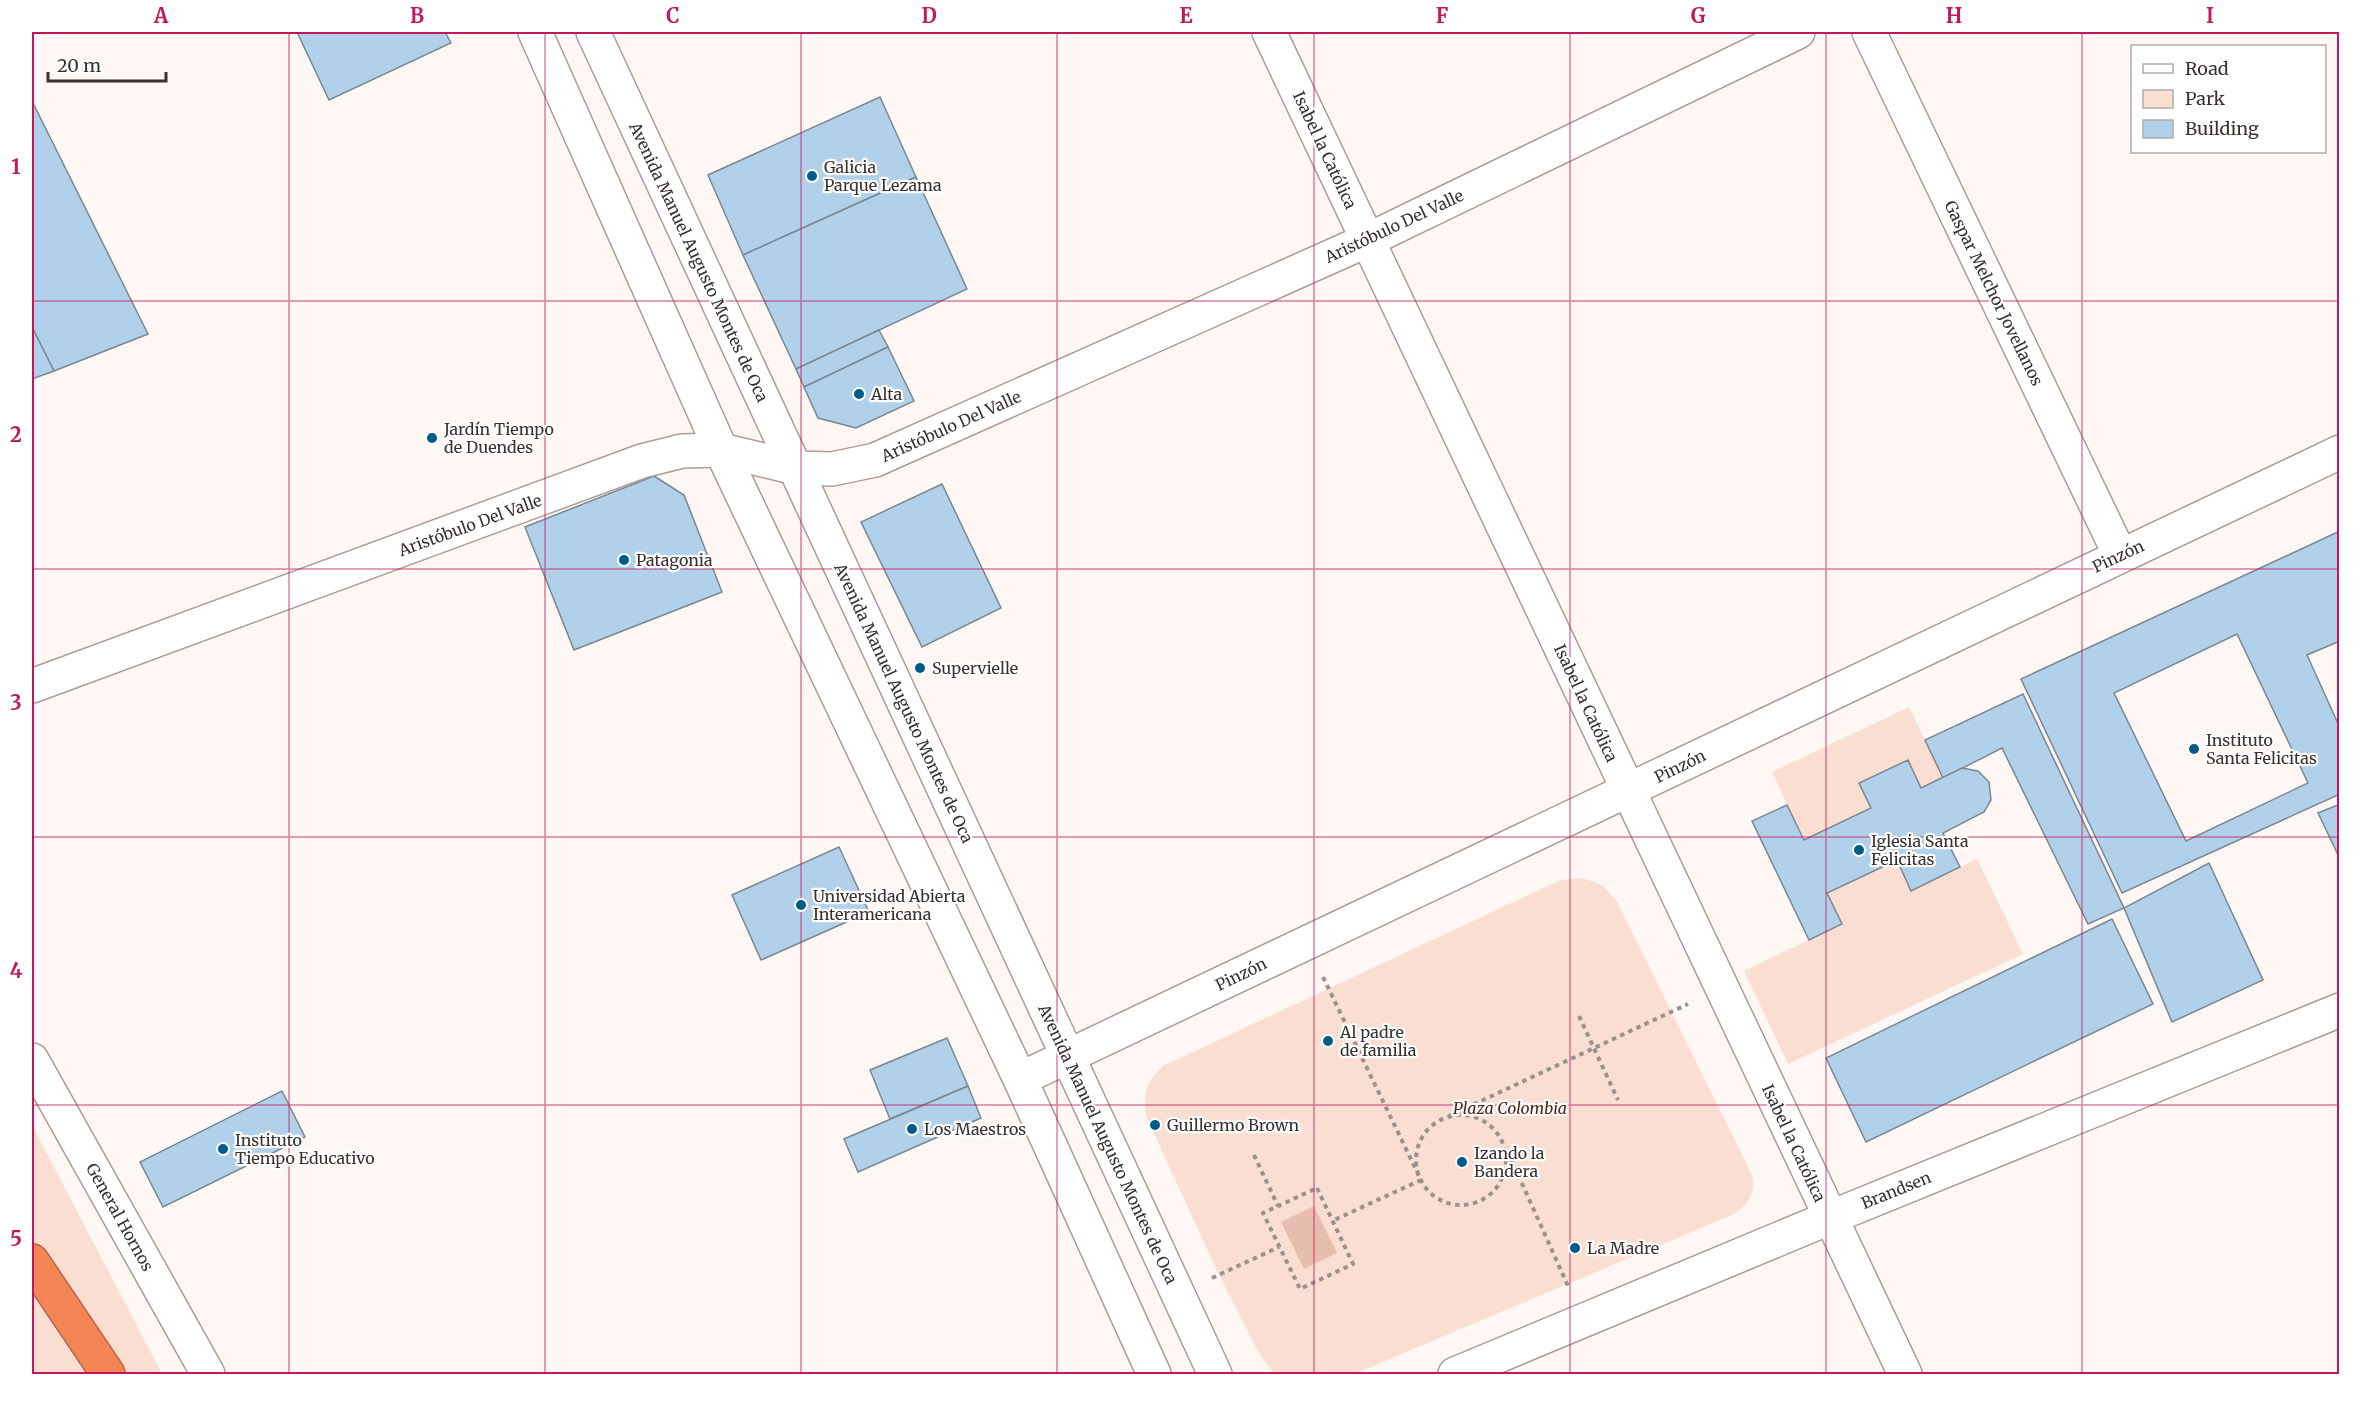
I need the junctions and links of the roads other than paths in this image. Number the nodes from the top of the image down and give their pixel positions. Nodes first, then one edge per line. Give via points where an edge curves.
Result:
1 (535, 32) edge
2 (593, 32) edge
3 (1269, 32) edge
4 (1798, 32) edge
5 (1869, 32) edge
6 (1368, 240) junction
7 (721, 450) junction
8 (2340, 452) edge
9 (796, 468) junction
10 (2120, 555) junction
11 (32, 686) edge
12 (1627, 791) junction
13 (2340, 1010) edge
14 (1067, 1058) junction
15 (32, 1060) edge
16 (1020, 1079) junction
17 (1829, 1218) junction
18 (32, 1262) edge
19 (108, 1374) edge
20 (208, 1374) edge
21 (1154, 1374) edge
22 (1215, 1374) edge
23 (1455, 1374) edge
24 (1905, 1374) edge

1 - 7 street
2 - 9 street, Avenida Manuel Augusto Montes de Oca
3 - 6 street, Isabel la Católica
4 - 6 street, Aristóbulo Del Valle
5 - 10 street, Gaspar Melchor Jovellanos
6 - 9 street, Aristóbulo Del Valle via 875,460 832,469
6 - 12 street, Isabel la Católica
7 - 9 street, Aristóbulo Del Valle
7 - 11 street, Aristóbulo Del Valle via 682,451 642,461
7 - 16 street
8 - 10 street, Pinzón
9 - 14 street, Avenida Manuel Augusto Montes de Oca
10 - 12 street, Pinzón
12 - 14 street, Pinzón
12 - 17 street, Isabel la Católica
13 - 17 street, Brandsen
14 - 16 street, Pinzón
14 - 22 street, Avenida Manuel Augusto Montes de Oca
15 - 20 street, General Hornos
16 - 21 street
17 - 23 street, Brandsen
17 - 24 street, Isabel la Católica
18 - 19 highway

